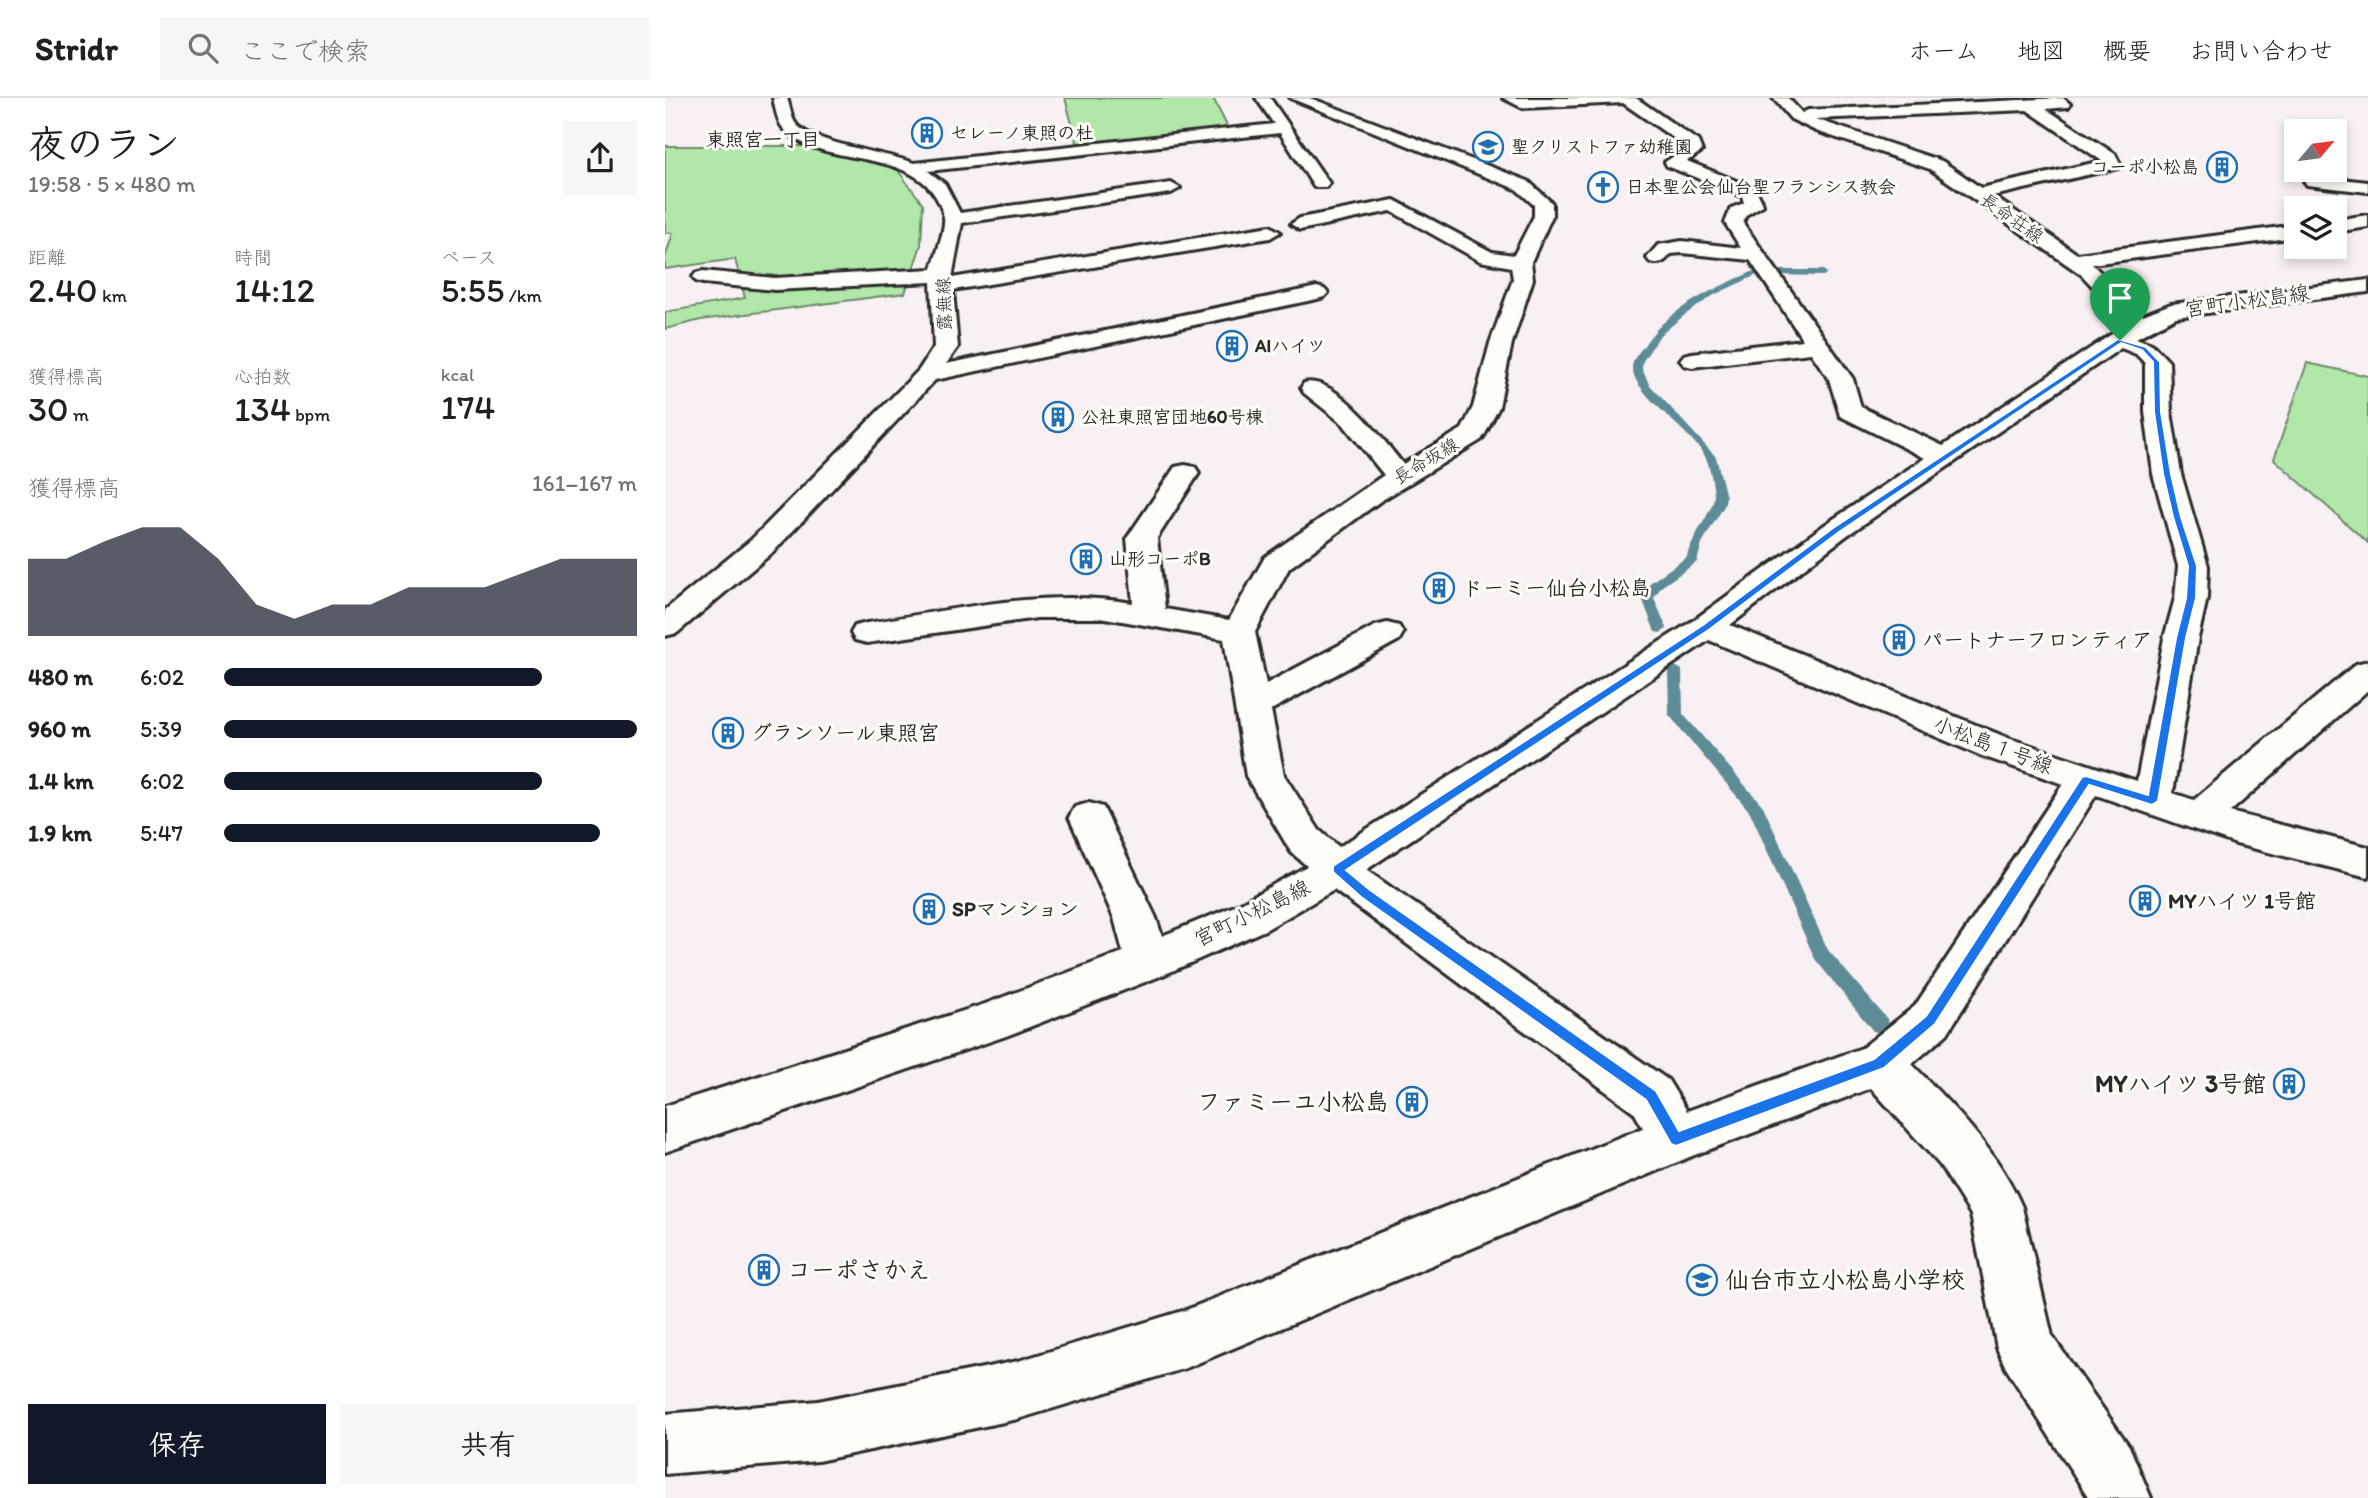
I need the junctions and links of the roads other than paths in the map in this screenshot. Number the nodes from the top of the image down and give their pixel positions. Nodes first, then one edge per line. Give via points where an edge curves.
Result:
1 (780, 98) edge
2 (1263, 98) edge
3 (1297, 98) edge
4 (1510, 98) edge
5 (1626, 98) edge
6 (1780, 98) edge
7 (1912, 98) edge
8 (2053, 98) edge
9 (2030, 105) junction
10 (1796, 116) junction
11 (1655, 118) junction
12 (1930, 118) junction
13 (1629, 120) dead end
14 (1284, 128) junction
15 (912, 168) junction
16 (2329, 182) edge
17 (1320, 183) dead end
18 (2368, 187) edge
19 (1171, 188) dead end
20 (1978, 194) junction
21 (954, 219) junction
22 (2368, 221) edge
23 (1300, 224) dead end
24 (2347, 224) edge
25 (1270, 232) dead end
26 (2284, 233) edge
27 (1755, 255) junction
28 (1657, 258) dead end
29 (2074, 260) junction
30 (1521, 261) junction
31 (703, 277) dead end
32 (941, 280) junction
33 (1317, 293) dead end
34 (2356, 293) edge
35 (2130, 333) junction
36 (1818, 345) junction
37 (1692, 360) dead end
38 (927, 375) junction
39 (1313, 388) dead end
40 (1943, 456) junction
41 (1185, 473) dead end
42 (1400, 477) junction
43 (1150, 617) junction
44 (665, 626) edge
45 (1706, 627) junction
46 (1238, 632) junction
47 (867, 633) dead end
48 (1387, 633) dead end
49 (2368, 673) edge
50 (1251, 706) junction
51 (2086, 780) junction
52 (2152, 801) junction
53 (1089, 817) dead end
54 (2199, 817) junction
55 (2368, 862) edge
56 (1337, 869) junction
57 (1147, 962) junction
58 (1879, 1063) junction
59 (665, 1129) edge
60 (1676, 1139) junction
61 (665, 1444) edge
62 (2120, 1498) edge

1 - 15 street via 788,125 799,134
2 - 14 street
3 - 30 street, 長命坂線 via 1535,194 1543,203 1543,216
4 - 5 street via 1523,104
5 - 11 street
6 - 10 street
7 - 12 street
8 - 9 street via 2063,104
9 - 12 street
9 - 20 street via 2112,163
10 - 12 street
10 - 20 street, 長命荘線 via 1858,141 1935,158
11 - 13 street
11 - 27 street via 1692,144 1694,151 1673,162 1750,193 1754,205 1738,212 1734,223
14 - 15 street
14 - 17 street
15 - 21 street via 946,187
16 - 18 street
19 - 21 street
20 - 29 street, 長命荘線
21 - 32 street, 露無線
22 - 24 street
23 - 30 street via 1394,205 1487,257
25 - 32 street
26 - 29 street
27 - 28 street via 1682,247 1665,249
27 - 36 street
29 - 35 street, 長命荘線 via 2099,280
30 - 42 street, 長命坂線 via 1523,279 1486,407 1472,434
31 - 32 street via 775,284
32 - 38 street, 露無線 via 946,347
33 - 38 street
34 - 35 street, 宮町小松島線 via 2172,311
35 - 40 street, 宮町小松島線
35 - 52 street via 2157,362 2167,474 2193,566 2191,598
36 - 37 street
36 - 40 street via 1841,379 1849,411
38 - 44 street, 露無線 via 762,546
39 - 42 street via 1352,419
40 - 45 street, 宮町小松島線
41 - 43 street via 1142,538
42 - 46 street, 長命坂線 via 1276,563
43 - 46 street
43 - 47 street via 1105,608 1037,608
45 - 51 street, 小松島１号線
45 - 56 street, 宮町小松島線
46 - 50 street
48 - 50 street
49 - 54 street
50 - 56 street via 1265,776 1305,841
51 - 52 street, 小松島１号線
51 - 58 street via 1931,1020
52 - 54 street, 小松島１号線
53 - 57 street via 1135,918
54 - 55 street, 小松島１号線
56 - 57 street, 宮町小松島線 via 1252,917
56 - 60 street via 1651,1096
57 - 59 street, 宮町小松島線 via 990,1022
58 - 60 street
58 - 62 street via 1958,1148 1996,1207 2026,1348 2107,1468
60 - 61 street via 1186,1339 1018,1391 818,1432

